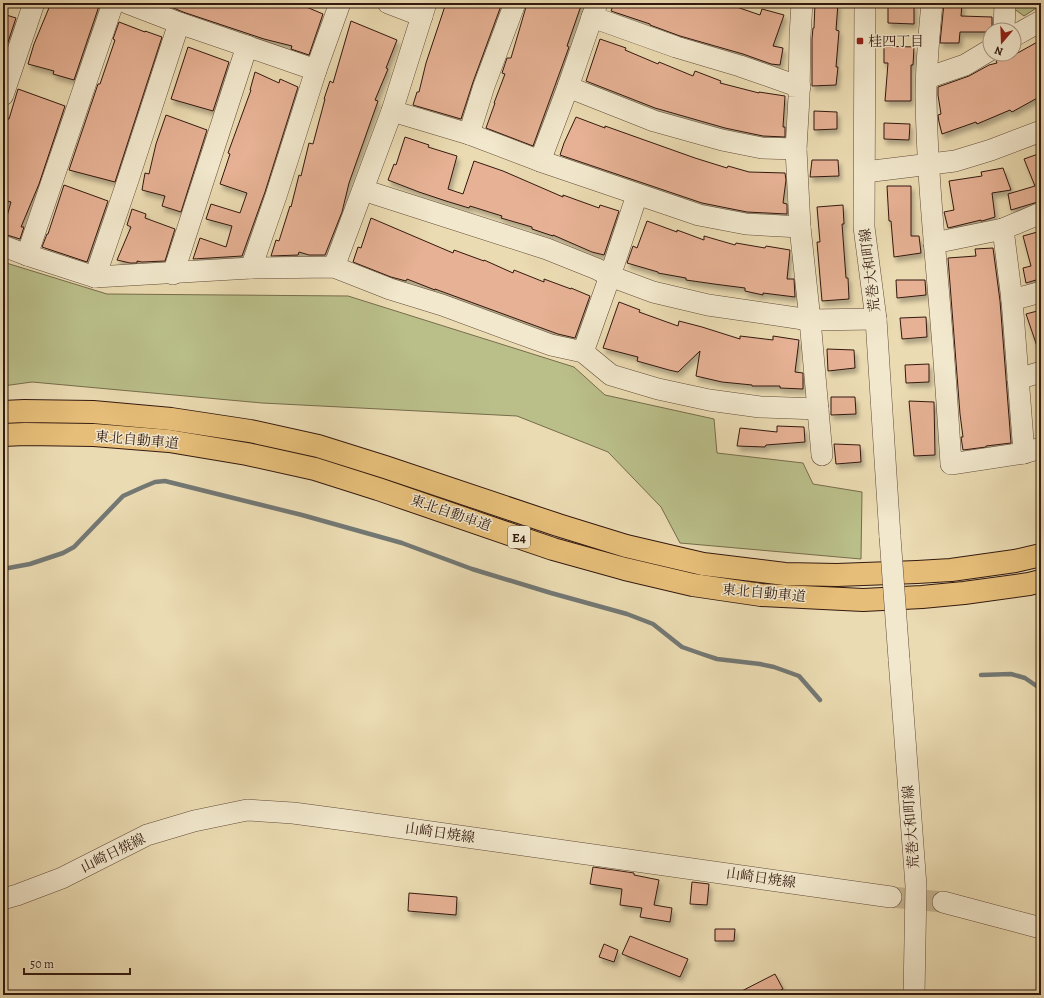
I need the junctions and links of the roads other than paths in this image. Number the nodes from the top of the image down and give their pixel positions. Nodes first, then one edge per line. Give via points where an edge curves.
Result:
1 (34, 3) edge
2 (113, 3) edge
3 (127, 3) edge
4 (340, 3) edge
5 (388, 3) edge
6 (515, 3) edge
7 (865, 3) edge
8 (932, 3) edge
9 (1005, 3) edge
10 (798, 5) edge
11 (424, 9) edge
12 (594, 10) edge
13 (1041, 21) edge
14 (1004, 22) edge
15 (179, 23) junction
16 (1022, 32) edge
17 (246, 46) junction
18 (982, 55) edge
19 (316, 70) junction
20 (927, 78) junction
21 (568, 87) junction
22 (800, 87) junction
23 (3, 96) edge
24 (392, 111) junction
25 (1041, 131) edge
26 (469, 134) junction
27 (796, 149) junction
28 (540, 161) junction
29 (928, 163) junction
30 (865, 172) junction
31 (363, 190) junction
32 (637, 195) junction
33 (1041, 213) edge
34 (800, 227) junction
35 (1003, 229) junction
36 (934, 243) junction
37 (3, 246) edge
38 (27, 255) junction
39 (334, 267) junction
40 (251, 268) junction
41 (173, 274) junction
42 (610, 276) junction
43 (94, 277) junction
44 (1041, 292) edge
45 (1012, 300) junction
46 (876, 319) junction
47 (810, 320) junction
48 (583, 352) junction
49 (1041, 372) edge
50 (1018, 379) junction
51 (818, 409) junction
52 (3, 412) edge
53 (3, 435) edge
54 (1033, 451) edge
55 (822, 455) dead end
56 (1041, 555) edge
57 (1041, 581) edge
58 (891, 897) tunnel mouth
59 (3, 899) edge
60 (942, 902) tunnel mouth
61 (1041, 928) edge
62 (914, 995) edge

1 - 23 street
2 - 38 street
3 - 15 street
4 - 19 street
5 - 11 street
6 - 26 street
7 - 30 street, 荒巻大和町線
8 - 20 street
9 - 14 street
10 - 22 street
11 - 24 street
12 - 21 street
12 - 22 street via 676,47
13 - 16 street
15 - 17 street
15 - 43 street
17 - 19 street
17 - 41 street
18 - 20 street via 965,65
19 - 40 street
20 - 29 street
21 - 27 street via 654,121 714,138 762,148
21 - 28 street
22 - 27 street
24 - 26 street
24 - 31 street
25 - 29 street via 954,161
26 - 28 street
27 - 34 street
28 - 32 street
29 - 30 street
29 - 36 street
30 - 46 street, 荒巻大和町線 via 864,227
31 - 39 street
31 - 42 street via 547,250
32 - 34 street via 699,215 746,224
32 - 42 street
33 - 35 street
34 - 47 street
35 - 36 street
35 - 45 street
36 - 54 street via 951,464
37 - 38 street
38 - 43 street
39 - 40 street
39 - 48 street via 551,345
40 - 41 street
41 - 43 street
42 - 47 street via 653,292 708,305
42 - 48 street
44 - 45 street
45 - 50 street
46 - 47 street
46 - 62 street, 荒巻大和町線, bridge via 916,886
47 - 51 street
48 - 51 street via 610,375 658,389 760,407
49 - 50 street
50 - 54 street
51 - 55 street
52 - 56 highway, 東北自動車道 / E4 via 93,412 171,419 250,431 326,448 626,546 703,564 784,574 837,575 951,570
53 - 57 highway, 東北自動車道 / E4 via 109,436 169,441 247,454 371,486 553,549 618,567 692,585 761,595 863,600 922,597
58 - 59 street, 山崎日焼線 via 308,815 247,810 147,835 62,878
60 - 61 street

